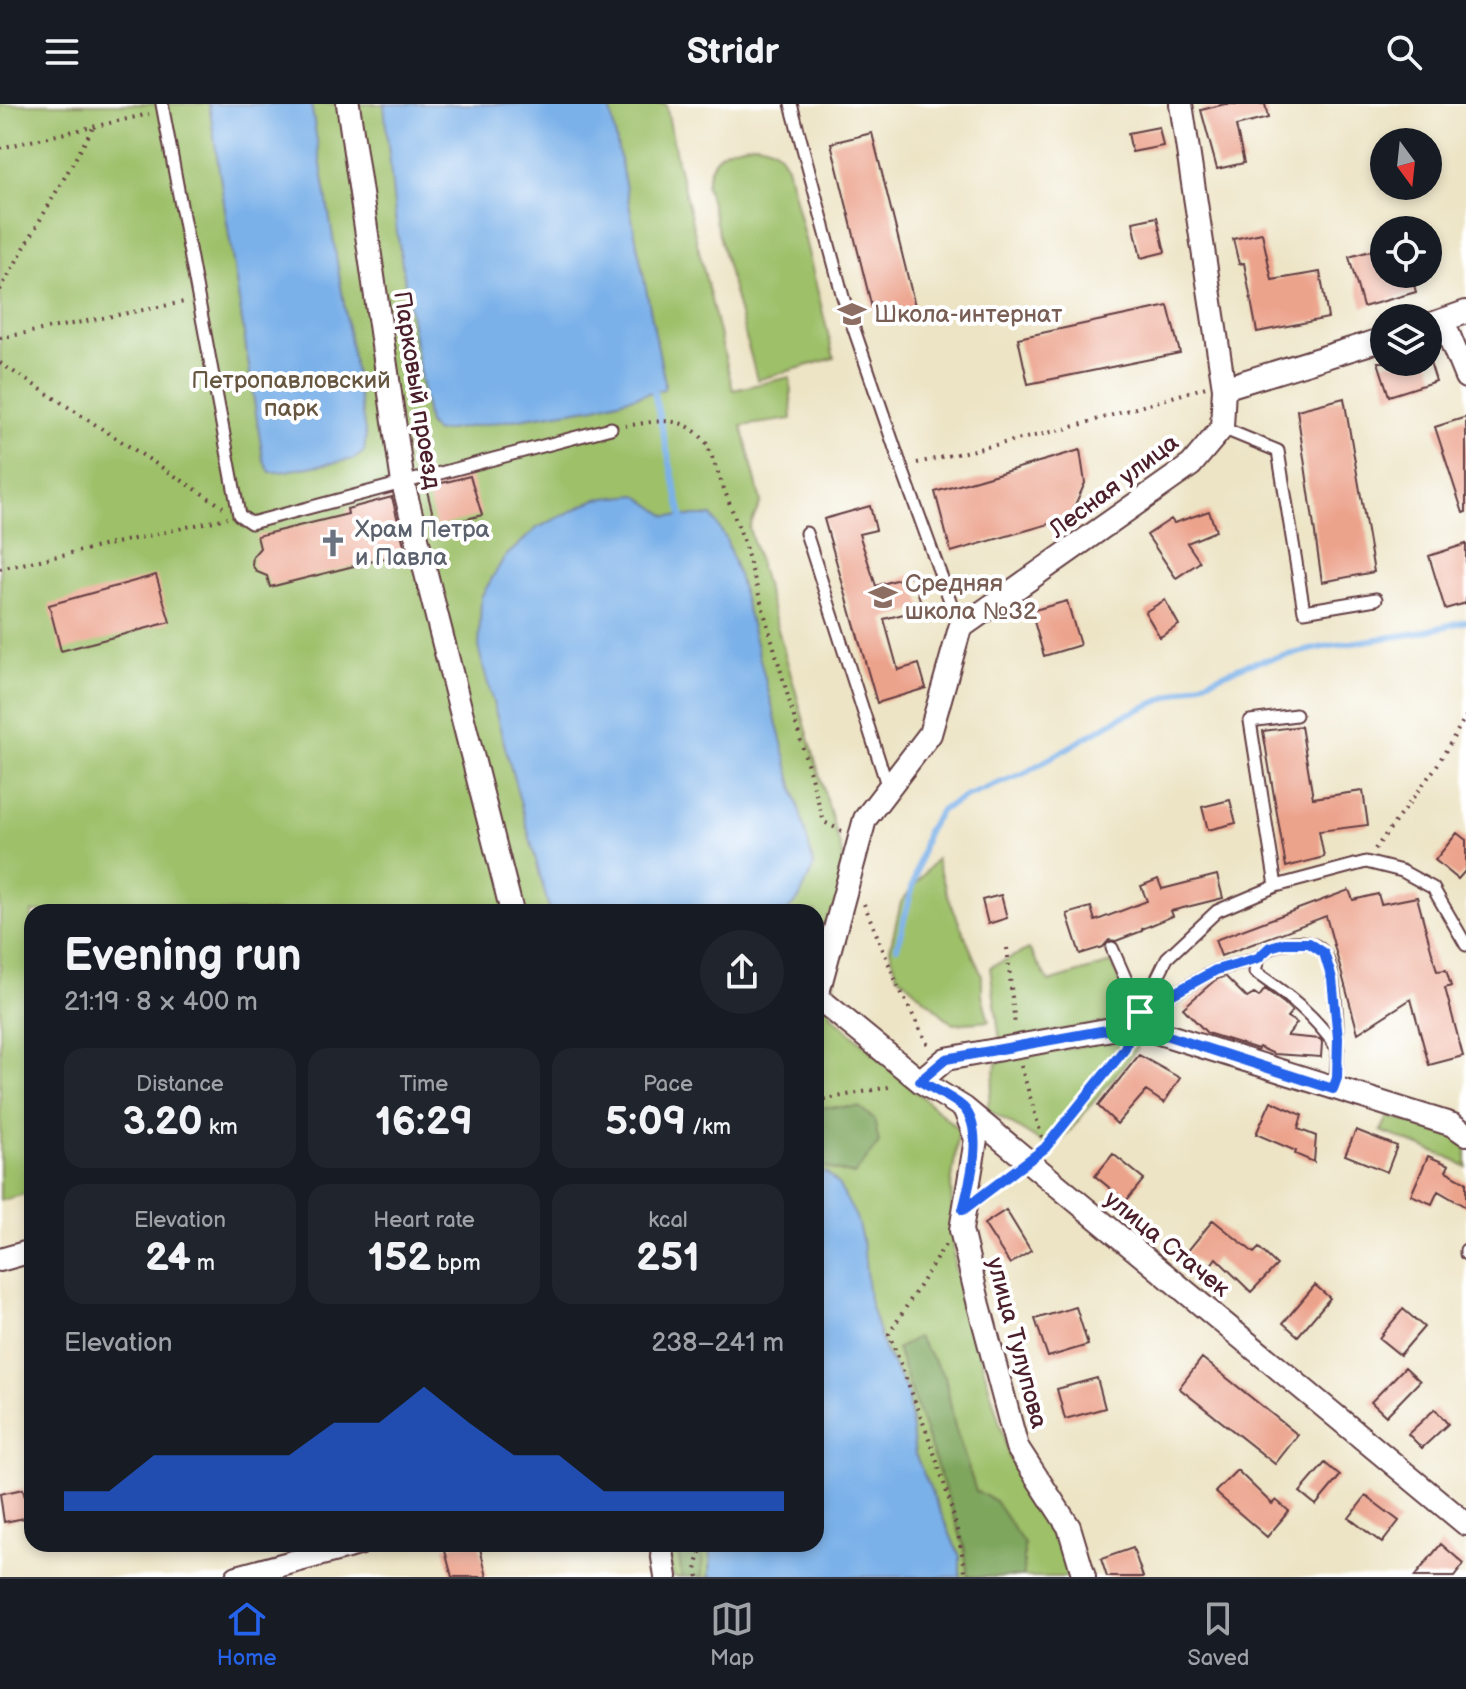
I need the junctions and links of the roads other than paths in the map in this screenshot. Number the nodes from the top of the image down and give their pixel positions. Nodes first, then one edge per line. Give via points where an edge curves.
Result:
1 (348, 104) edge
2 (791, 104) edge
3 (1181, 104) edge
4 (163, 108) edge
5 (1466, 312) edge
6 (1442, 321) edge
7 (1442, 335) edge
8 (1370, 343) edge
9 (1466, 377) edge
10 (1223, 380) junction
11 (611, 428) road end
12 (1222, 428) junction
13 (403, 483) junction
14 (806, 533) dead end
15 (1376, 599) dead end
16 (960, 628) junction
17 (1296, 715) dead end
18 (888, 789) junction
19 (1276, 886) junction
20 (510, 904) edge
21 (1466, 945) edge
22 (1112, 948) dead end
23 (1258, 958) junction
24 (824, 991) edge
25 (824, 1002) edge
26 (1137, 1019) junction
27 (1338, 1049) junction
28 (920, 1081) junction
29 (1333, 1089) junction
30 (964, 1108) junction
31 (1466, 1134) edge
32 (24, 1253) edge
33 (0, 1260) edge
34 (1466, 1524) edge
35 (329, 1552) edge
36 (662, 1552) edge
37 (237, 1577) edge
38 (666, 1577) edge
39 (1084, 1577) edge

1 - 13 street, Парковый проезд
2 - 16 lane via 843,297
3 - 10 street
4 - 13 lane via 238,516 251,523
5 - 6 street
7 - 9 street
8 - 10 street
10 - 12 street
11 - 13 lane
12 - 15 lane via 1278,451 1304,611
12 - 16 street, Лесная улица via 1191,465
13 - 20 street, Парковый проезд
14 - 18 lane
16 - 18 street via 930,734
17 - 19 lane via 1250,721
18 - 24 street via 865,819
19 - 21 lane via 1366,862 1402,871 1433,888
19 - 26 lane via 1217,911 1167,958
22 - 26 lane
23 - 26 lane via 1216,970
23 - 27 lane via 1255,972 1317,1020
23 - 27 lane via 1284,943 1309,943 1324,953 1332,979
25 - 28 street, улица Стачек
26 - 28 street via 946,1059
26 - 29 street
27 - 29 lane
28 - 30 street, улица Стачек
29 - 31 street via 1453,1125
30 - 34 street, улица Стачек
30 - 39 street, улица Тулупова via 976,1139 962,1220 1017,1447 1069,1527
32 - 33 street
35 - 37 street
36 - 38 street

